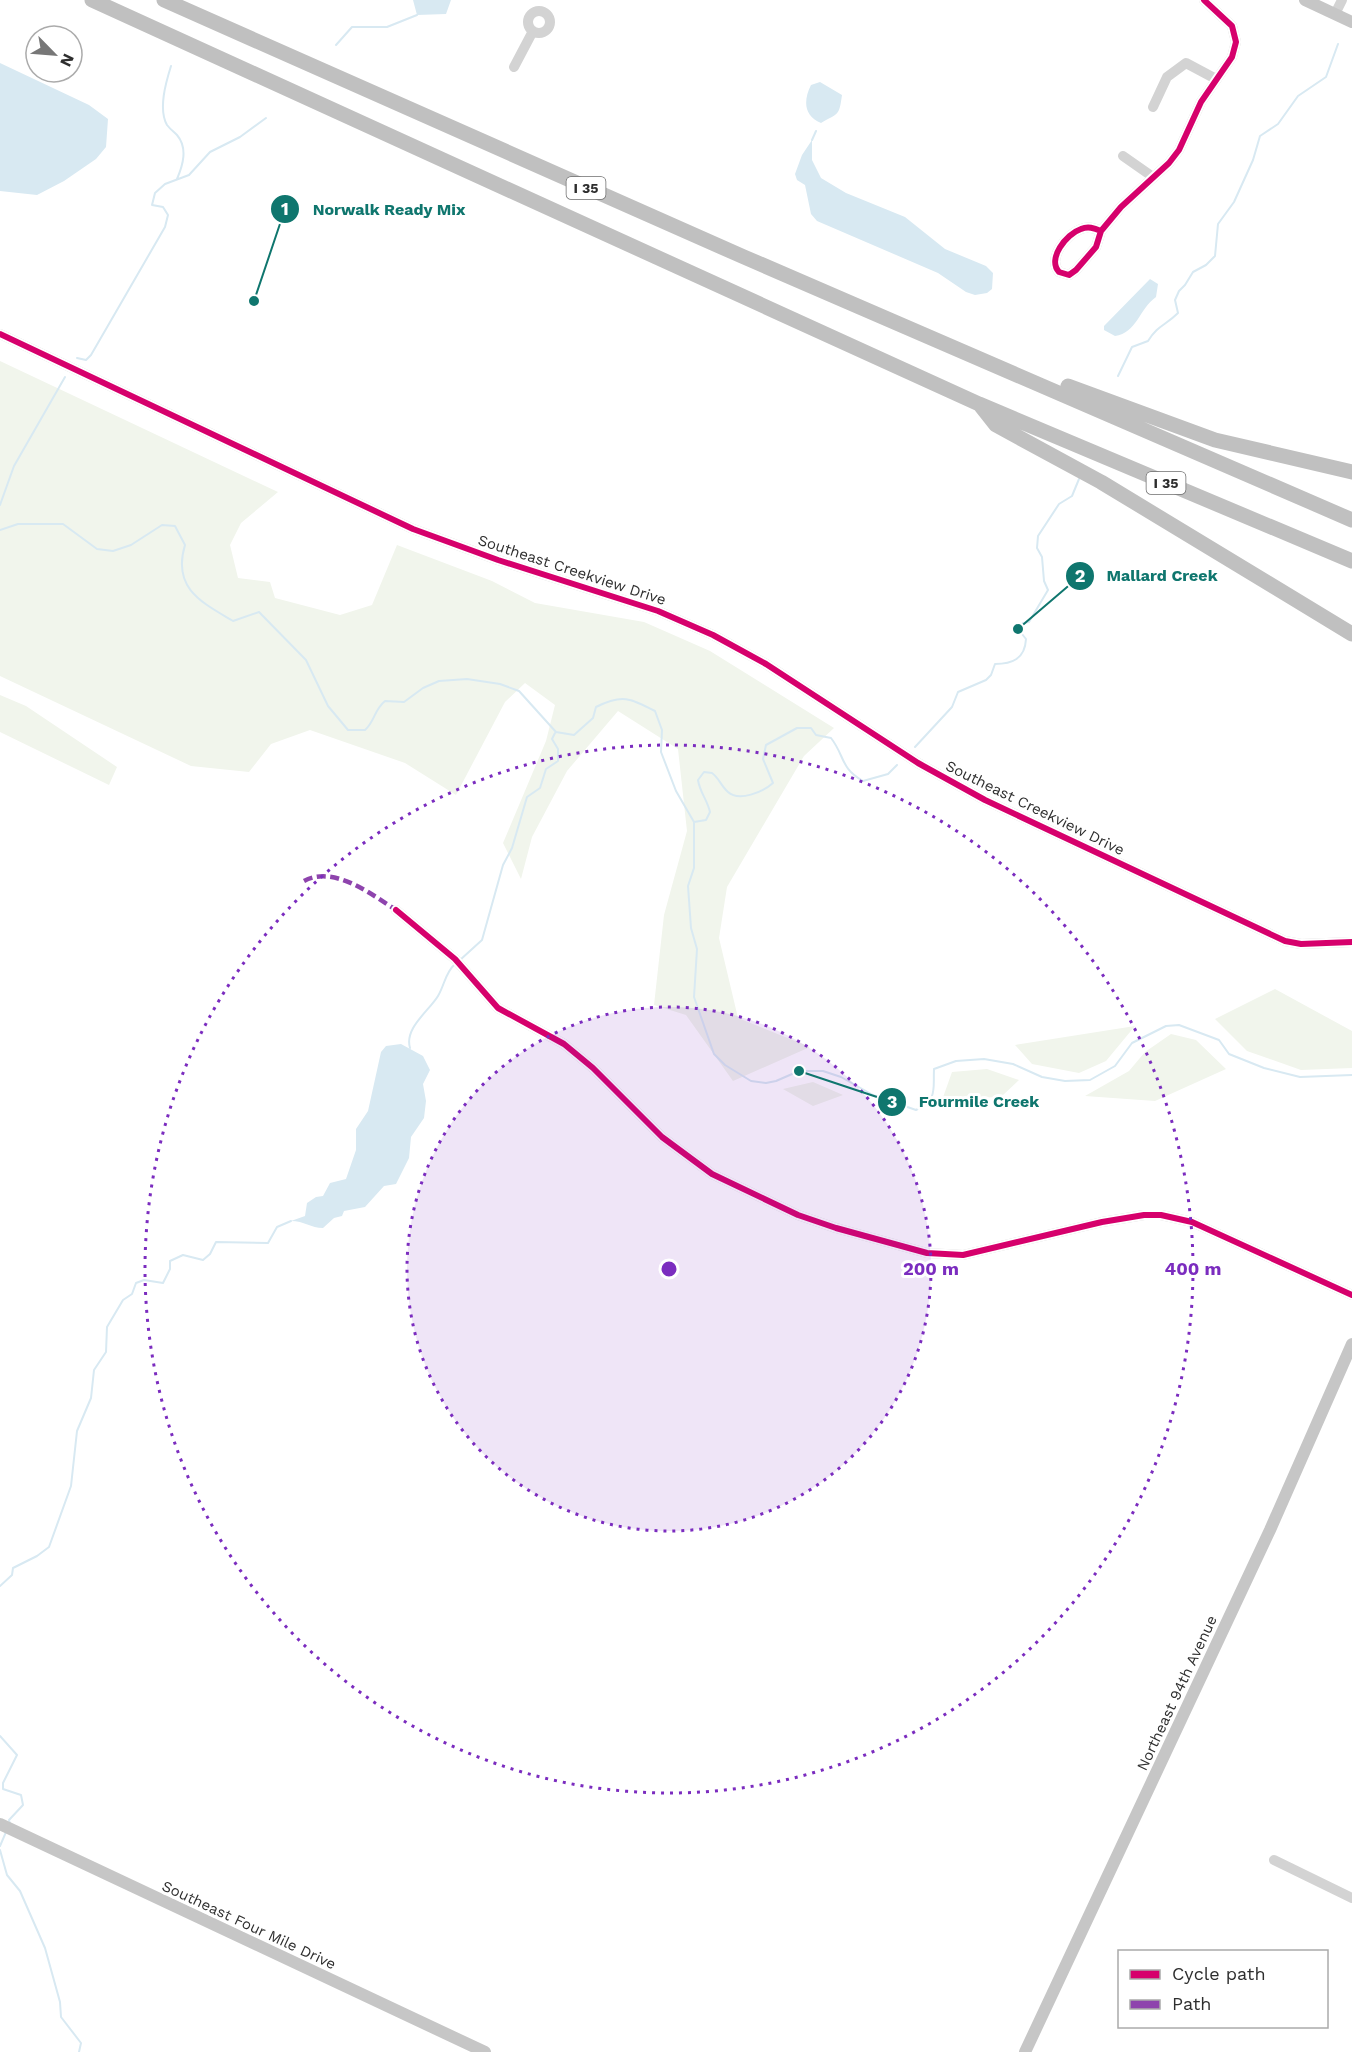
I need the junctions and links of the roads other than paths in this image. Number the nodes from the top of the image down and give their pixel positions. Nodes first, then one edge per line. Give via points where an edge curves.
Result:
1 (92, 0) edge
2 (164, 0) edge
3 (546, 0) edge
4 (1305, 0) edge
5 (1342, 0) edge
6 (1207, 2) edge
7 (542, 12) junction
8 (1335, 14) junction
9 (1352, 22) edge
10 (533, 31) junction
11 (514, 67) dead end
12 (1216, 79) junction
13 (1153, 107) dead end
14 (1123, 156) dead end
15 (1153, 177) junction
16 (1101, 231) junction
17 (0, 334) edge
18 (1010, 372) junction
19 (979, 404) junction
20 (1352, 472) edge
21 (1352, 520) edge
22 (1352, 561) edge
23 (1352, 634) edge
24 (396, 910) dead end
25 (1352, 942) edge
26 (1352, 1295) edge
27 (1352, 1344) edge
28 (0, 1824) edge
29 (1274, 1860) dead end
30 (1352, 1898) edge
31 (485, 2052) edge
32 (1025, 2052) edge

1 - 19 highway, I 35
2 - 18 highway, I 35
3 - 7 street
4 - 8 main road
5 - 8 street
6 - 12 street via 1232,26 1236,42 1232,57
7 - 10 street via 530,18 528,24
7 - 10 street via 548,16 549,27 542,33
8 - 9 main road
10 - 11 street
12 - 13 street via 1186,63 1167,77
12 - 15 street via 1179,150
14 - 15 street
15 - 16 street
16 - 16 street via 1096,247 1074,273 1064,275 1055,269 1056,254 1075,232 1089,228
17 - 25 street, Southeast Creekview Drive via 413,529 658,610 713,634 918,763 986,800 1285,941
18 - 20 highway via 1053,380 1215,440
18 - 21 highway, I 35
19 - 22 highway, I 35
19 - 23 highway via 996,425 1101,482
24 - 26 street via 455,959 498,1008 564,1044 692,1161 798,1215 927,1253 963,1255 1102,1222 1161,1215 1192,1222
27 - 32 main road, Northeast 94th Avenue via 1270,1530
28 - 31 main road, Southeast Four Mile Drive
29 - 30 street

